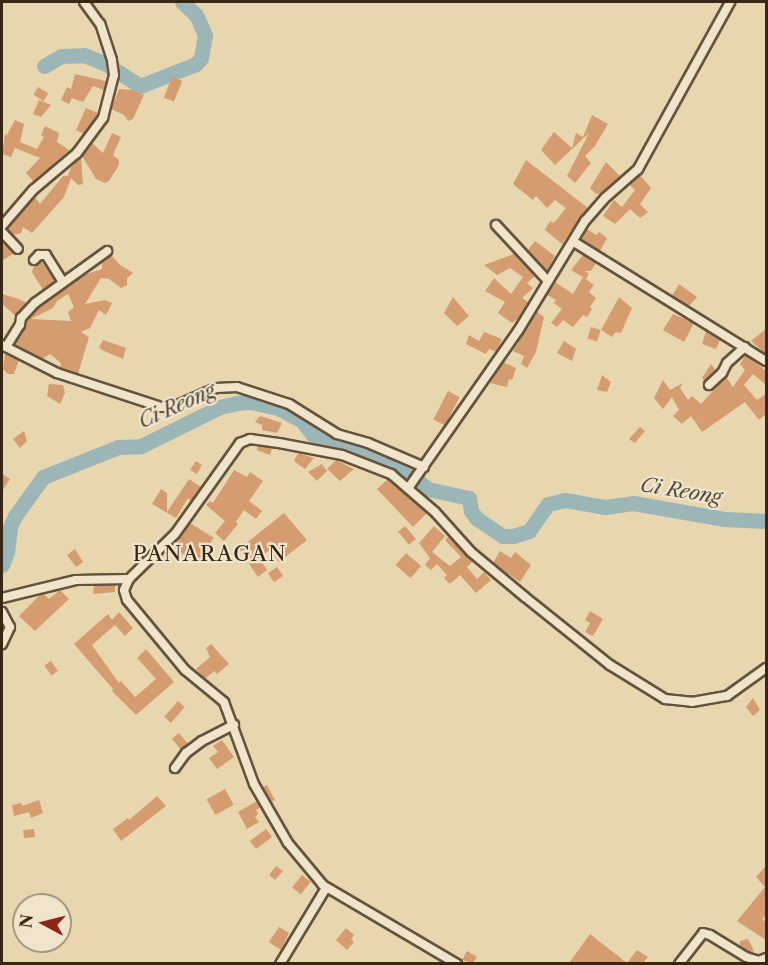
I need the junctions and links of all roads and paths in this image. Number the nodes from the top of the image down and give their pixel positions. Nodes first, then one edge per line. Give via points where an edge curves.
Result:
1 (84, 2) edge
2 (730, 2) edge
3 (496, 225) dead end
4 (2, 226) edge
5 (2, 232) edge
6 (574, 242) junction
7 (18, 249) dead end
8 (107, 250) dead end
9 (34, 260) dead end
10 (548, 281) junction
11 (63, 282) junction
12 (4, 346) edge
13 (745, 347) junction
14 (766, 361) edge
15 (709, 385) dead end
16 (422, 469) junction
17 (411, 484) junction
18 (129, 579) junction
19 (2, 598) edge
20 (2, 612) edge
21 (2, 644) edge
22 (766, 668) edge
23 (234, 725) junction
24 (175, 768) dead end
25 (326, 888) junction
26 (766, 958) edge
27 (280, 963) edge
28 (457, 963) edge
29 (679, 963) edge

1 - 4 street via 100,24 112,60 114,75 106,111 94,133 70,160 33,190
2 - 6 street via 638,169 598,205
3 - 10 street
5 - 7 street
6 - 10 street
6 - 13 street
8 - 11 street
9 - 11 street via 46,255
10 - 16 street
11 - 12 street via 21,318
12 - 16 street via 77,380 161,407 173,407 216,388 244,389 289,404 337,434 368,443
13 - 14 street
13 - 15 street
16 - 17 street
17 - 18 street via 342,455 246,440 175,534
17 - 22 street via 471,552 610,665 665,699 692,702 727,696
18 - 19 street via 76,580
18 - 23 street via 124,590 127,600 185,670 224,702
20 - 21 street via 10,627
23 - 24 street via 186,753
23 - 25 street via 254,784 274,821
25 - 27 street
25 - 28 street
26 - 29 street via 759,961 746,957 703,933

